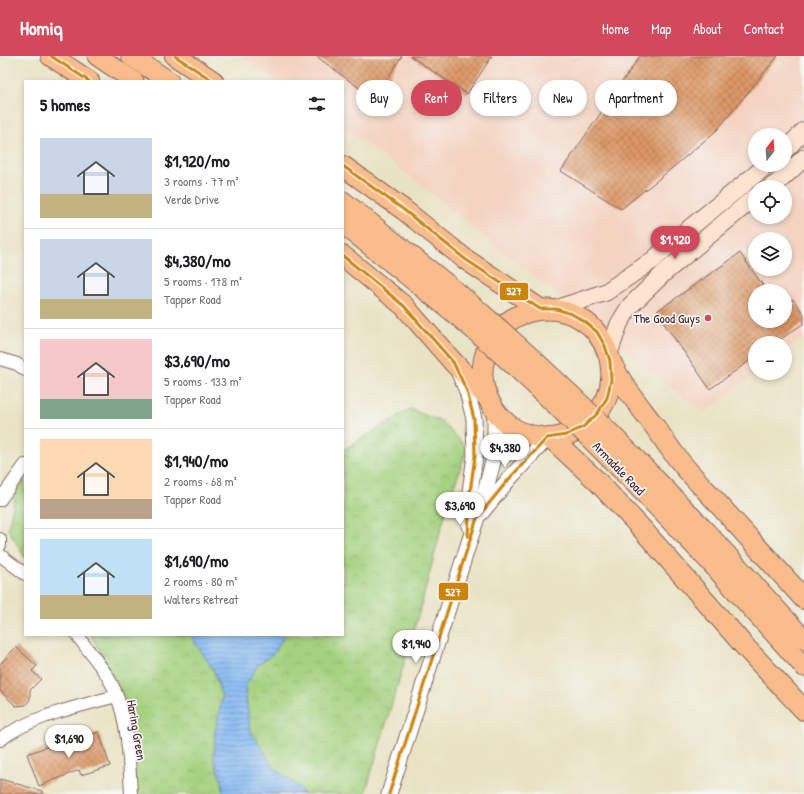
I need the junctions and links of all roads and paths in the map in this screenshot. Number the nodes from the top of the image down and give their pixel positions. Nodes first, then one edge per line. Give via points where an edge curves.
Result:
1 (51, 56) edge
2 (97, 56) edge
3 (131, 56) edge
4 (174, 56) edge
5 (88, 80) edge
6 (133, 80) edge
7 (167, 80) edge
8 (211, 80) edge
9 (804, 131) edge
10 (792, 143) edge
11 (804, 158) edge
12 (344, 167) edge
13 (758, 172) edge
14 (780, 180) edge
15 (344, 201) edge
16 (748, 204) edge
17 (344, 225) edge
18 (344, 257) edge
19 (548, 309) junction
20 (609, 358) junction
21 (0, 359) edge
22 (454, 362) junction
23 (24, 369) edge
24 (486, 395) junction
25 (495, 412) junction
26 (549, 438) junction
27 (24, 466) edge
28 (639, 475) junction
29 (0, 500) edge
30 (476, 518) junction
31 (0, 539) edge
32 (468, 543) junction
33 (0, 545) edge
34 (0, 555) edge
35 (24, 573) edge
36 (804, 599) edge
37 (78, 636) edge
38 (804, 639) edge
39 (804, 667) edge
40 (116, 696) junction
41 (804, 710) edge
42 (0, 740) edge
43 (131, 794) edge
44 (389, 794) edge

1 - 5 highway
2 - 6 main road
3 - 7 main road
4 - 8 highway
9 - 10 main road
11 - 14 main road
12 - 19 highway via 466,259
13 - 19 main road via 653,260 606,292
15 - 28 main road, Armadale Road, bridge via 457,292 556,379 612,433
16 - 20 main road via 664,273 630,306 619,324
17 - 28 main road, Armadale Road, bridge via 473,329
18 - 22 highway via 404,306
19 - 20 highway via 572,314 585,322 597,332
19 - 24 highway via 522,314 505,324 492,338 483,363 482,376
20 - 26 highway via 611,380 607,398 597,414 583,427 566,435
20 - 36 highway via 634,400 675,456
21 - 23 street via 17,364
22 - 24 highway
22 - 32 street via 467,391 474,419 475,456 470,492
24 - 25 highway
25 - 26 highway via 510,426 528,435
25 - 30 street via 495,454
26 - 30 street
26 - 41 highway via 597,481 643,530
27 - 29 street
28 - 38 main road, Armadale Road via 699,524
28 - 39 main road, Armadale Road via 709,561
30 - 32 street
31 - 33 street
32 - 44 street
34 - 35 street
37 - 40 street, Haring Green via 108,678
40 - 42 street via 46,716 7,734
40 - 43 street, Haring Green via 121,707 128,752

